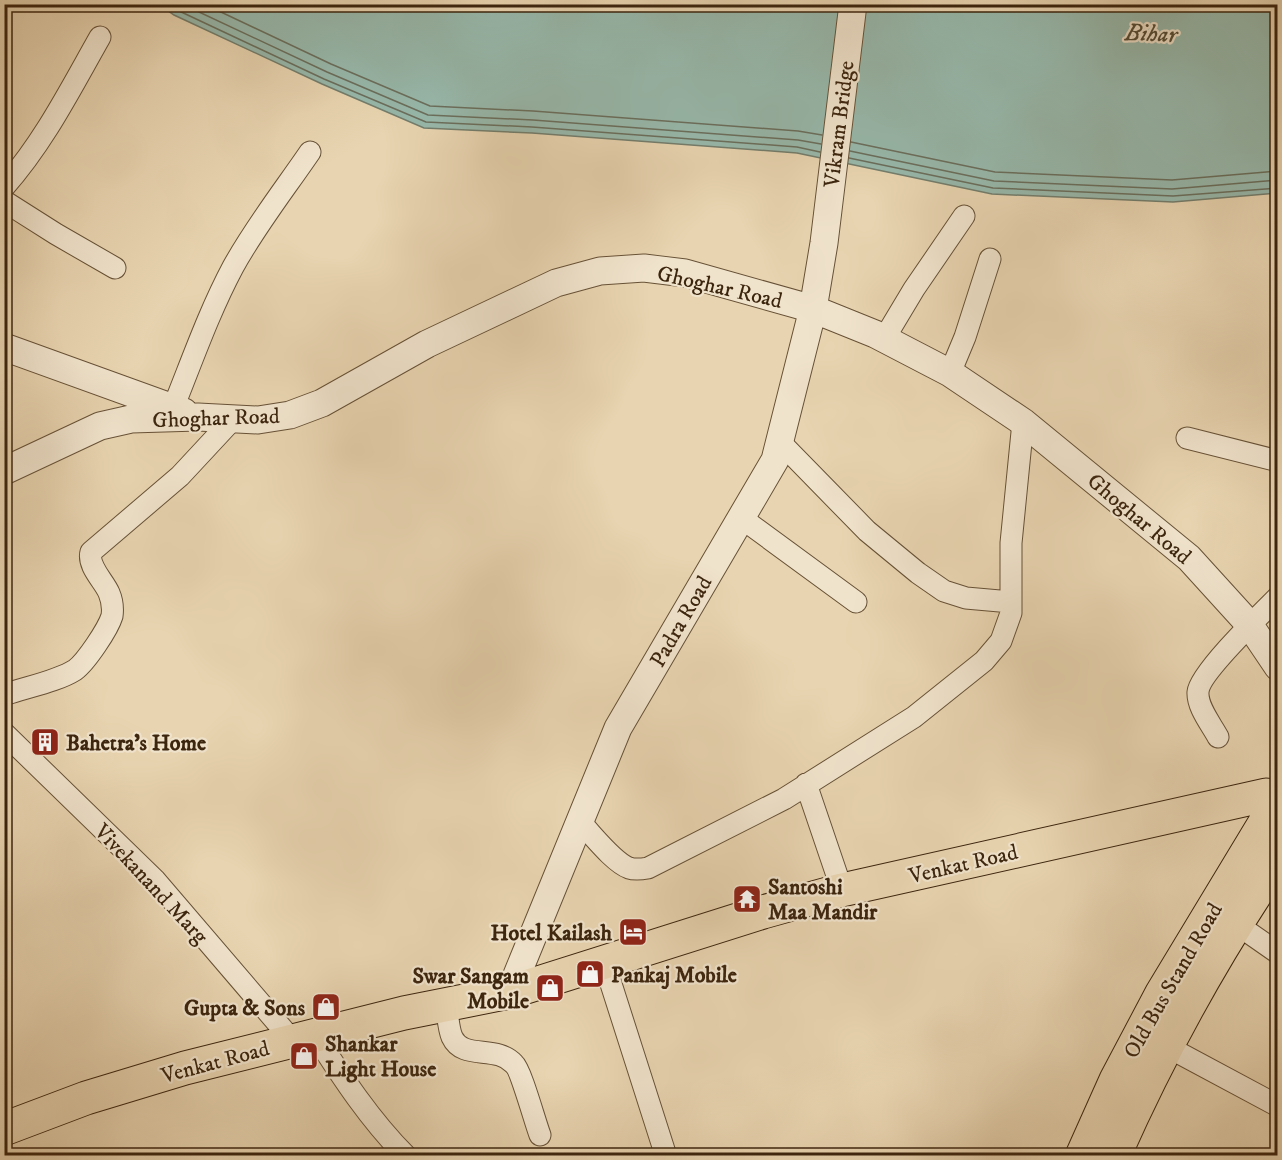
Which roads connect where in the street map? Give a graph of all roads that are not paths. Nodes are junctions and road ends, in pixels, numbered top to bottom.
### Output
1 (853, 4) edge
2 (100, 37) dead end
3 (310, 152) dead end
4 (4, 187) edge
5 (4, 201) edge
6 (964, 216) dead end
7 (824, 243) joint
8 (990, 259) dead end
9 (115, 268) dead end
10 (813, 309) junction
11 (884, 339) junction
12 (4, 347) edge
13 (950, 373) junction
14 (173, 408) junction
15 (198, 417) junction
16 (233, 419) junction
17 (1023, 422) junction
18 (1187, 438) dead end
19 (780, 442) junction
20 (1278, 461) edge
21 (4, 471) edge
22 (741, 517) junction
23 (1278, 597) edge
24 (856, 602) dead end
25 (1011, 602) junction
26 (1250, 624) junction
27 (1278, 667) edge
28 (4, 695) edge
29 (4, 733) edge
30 (1218, 738) dead end
31 (806, 784) junction
32 (1274, 800) edge
33 (580, 822) junction
34 (1278, 860) edge
35 (842, 890) junction
36 (1235, 922) junction
37 (1278, 952) edge
38 (604, 962) junction
39 (510, 992) junction
40 (446, 1004) junction
41 (303, 1037) junction
42 (1166, 1046) junction
43 (1278, 1106) edge
44 (4, 1129) edge
45 (540, 1134) dead end
46 (406, 1155) edge
47 (666, 1155) edge
48 (1082, 1155) edge
49 (1114, 1155) edge

1 - 7 street, Vikram Bridge
2 - 4 street
3 - 14 street
5 - 9 street
6 - 11 street
7 - 10 street, Padra Road
8 - 13 street
10 - 11 street, Ghoghar Road
10 - 16 street, Ghoghar Road
10 - 19 street, Padra Road
11 - 13 street, Ghoghar Road
12 - 14 street
13 - 17 street, Ghoghar Road
14 - 15 street
15 - 16 street, Ghoghar Road
15 - 21 street, Ghoghar Road
16 - 28 street
17 - 25 street
17 - 26 street, Ghoghar Road
18 - 20 street
19 - 22 street, Padra Road
19 - 25 street
22 - 24 street
22 - 33 street, Padra Road
23 - 26 street
25 - 31 street
26 - 27 street, Ghoghar Road
26 - 30 street
29 - 41 street, Vivekanand Marg
31 - 33 street
31 - 35 street
32 - 35 main road, Venkat Road
32 - 48 main road, Old Bus Stand Road
33 - 39 street, Padra Road
34 - 36 main road, Old Bus Stand Road
35 - 38 main road, Venkat Road
36 - 37 street
36 - 42 main road, Old Bus Stand Road
38 - 39 main road, Venkat Road
38 - 47 street
39 - 40 main road, Venkat Road
40 - 41 main road, Venkat Road
40 - 45 street
41 - 44 main road, Venkat Road
41 - 46 street, Vivekanand Marg
42 - 43 street
42 - 49 main road, Old Bus Stand Road

